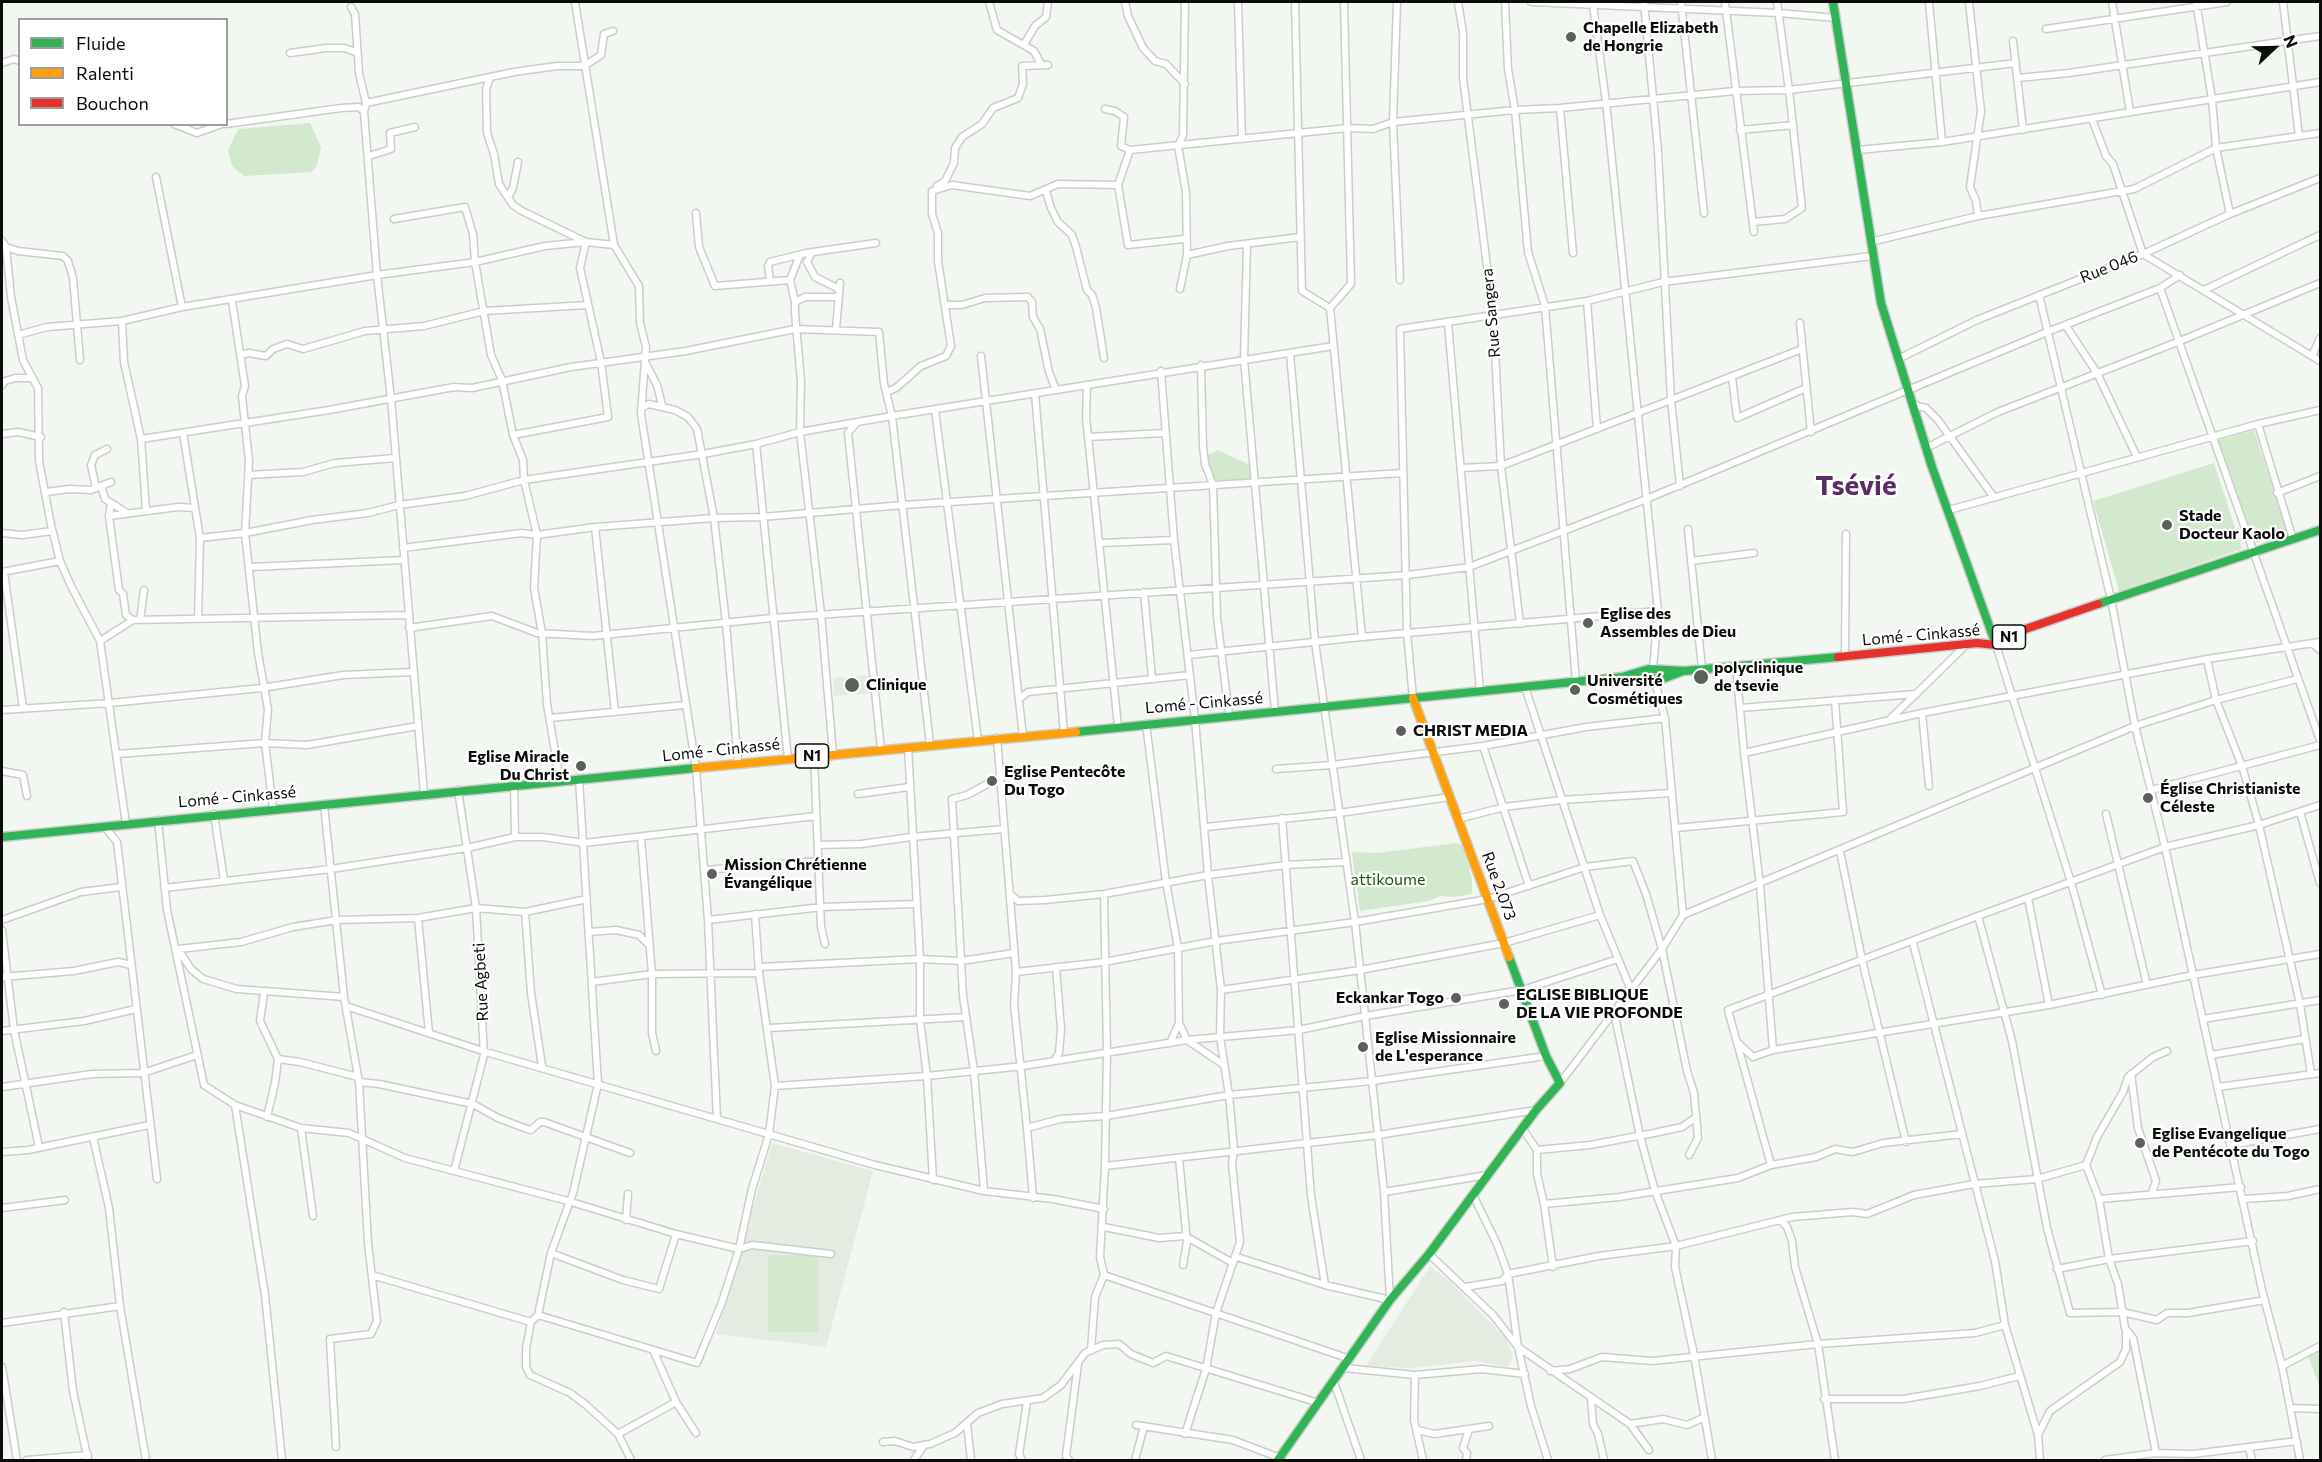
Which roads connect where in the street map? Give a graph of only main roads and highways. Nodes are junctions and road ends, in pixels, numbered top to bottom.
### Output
1 (1833, 2) edge
2 (2320, 530) edge
3 (1996, 645) junction
4 (1684, 670) junction
5 (1622, 676) junction
6 (1413, 698) junction
7 (2, 837) edge
8 (1279, 1459) edge

1 - 3 main road
2 - 3 main road, Lomé - Cinkassé / N1
3 - 4 main road, Lomé - Cinkassé / N1
4 - 5 main road, Lomé - Cinkassé / N1
4 - 5 main road, Lomé - Cinkassé / N1
5 - 6 main road, Lomé - Cinkassé / N1
6 - 7 main road, Lomé - Cinkassé / N1
6 - 8 main road, Rue 2.073

